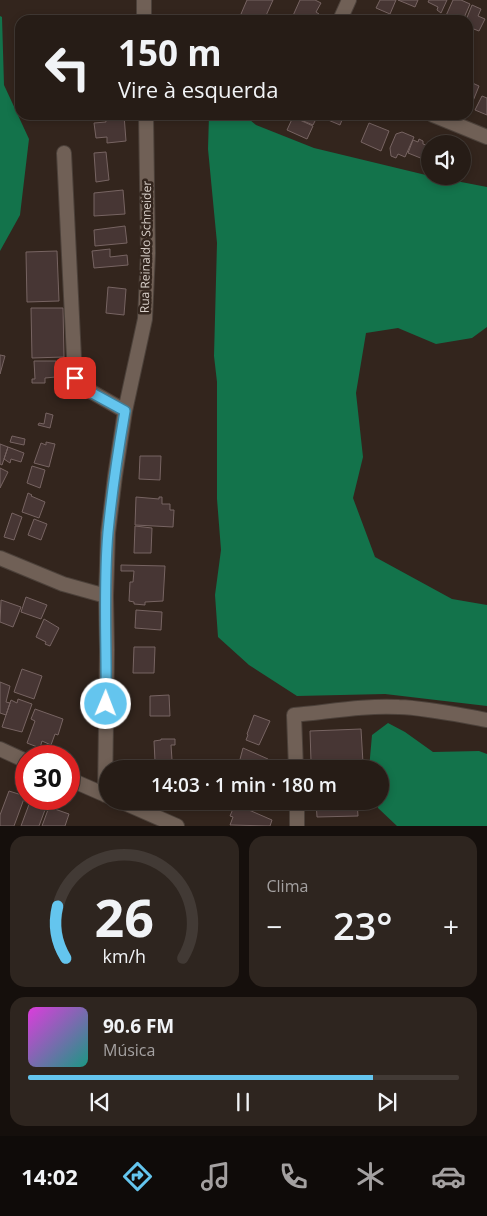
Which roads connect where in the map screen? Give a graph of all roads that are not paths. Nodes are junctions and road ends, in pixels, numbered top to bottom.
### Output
1 (144, 0) edge
2 (349, 0) edge
3 (144, 15) edge
4 (342, 15) edge
5 (146, 120) edge
6 (445, 120) edge
7 (487, 137) edge
8 (64, 154) dead end
9 (125, 411) junction
10 (0, 558) edge
11 (106, 596) junction
12 (487, 720) edge
13 (0, 749) edge
14 (15, 756) edge
15 (106, 760) edge
16 (296, 760) edge
17 (80, 784) edge
18 (99, 792) edge
19 (141, 810) edge
20 (297, 810) edge
21 (177, 826) edge
22 (297, 826) edge

1 - 3 street
2 - 4 street
5 - 9 street, Rua Reinaldo Schneider
6 - 7 street
8 - 9 street
9 - 11 street, Rua Reinaldo Schneider
10 - 11 street
11 - 15 street, Rua Reinaldo Schneider
12 - 16 street
13 - 14 street
17 - 18 street
19 - 21 street
20 - 22 street

